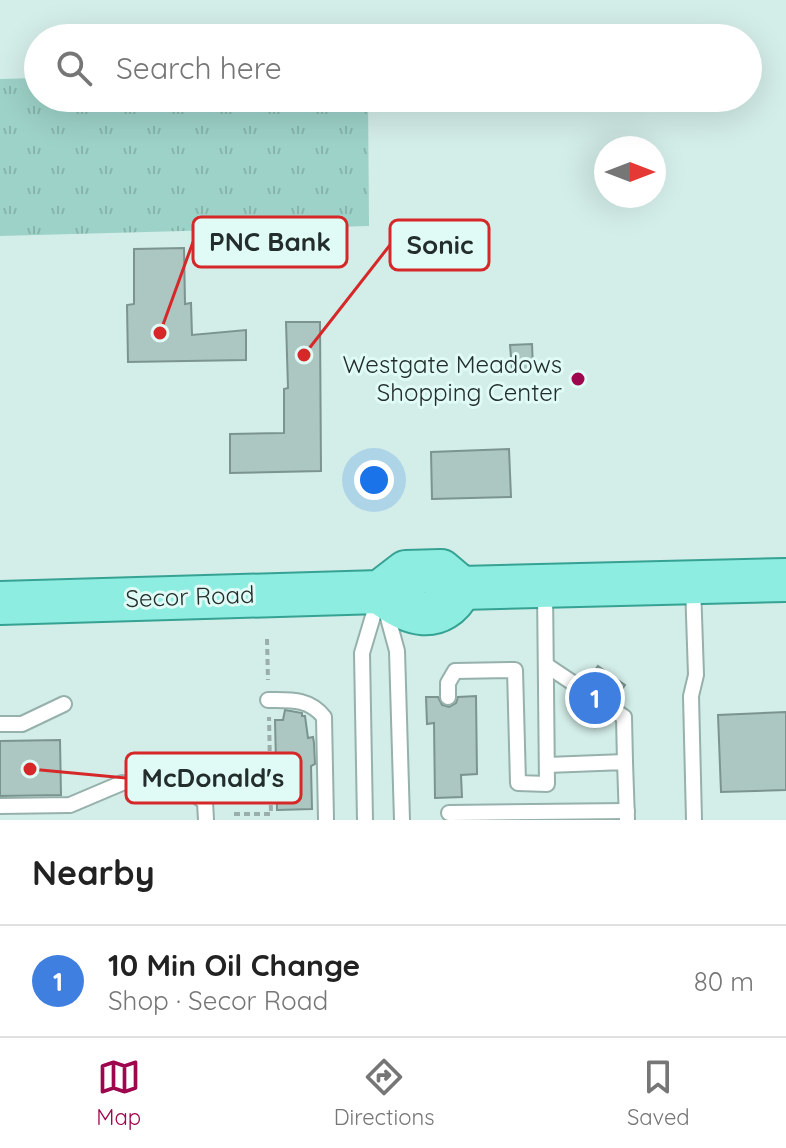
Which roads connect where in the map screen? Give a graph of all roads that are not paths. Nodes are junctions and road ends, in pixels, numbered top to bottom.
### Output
1 (786, 580) edge
2 (693, 583) junction
3 (545, 586) junction
4 (380, 592) junction
5 (0, 603) edge
6 (546, 665) junction
7 (582, 689) dead end
8 (448, 697) dead end
9 (268, 700) road end
10 (64, 704) dead end
11 (609, 707) dead end
12 (0, 724) edge
13 (625, 762) junction
14 (547, 765) junction
15 (145, 771) dead end
16 (122, 783) dead end
17 (449, 797) dead end
18 (0, 806) edge
19 (627, 816) edge
20 (449, 817) edge
21 (206, 820) edge
22 (326, 820) edge
23 (365, 820) edge
24 (402, 820) edge
25 (694, 820) edge

1 - 2 main road, Secor Road
2 - 3 main road, Secor Road
2 - 25 lane
3 - 4 main road, Secor Road
3 - 6 lane
4 - 5 main road, Secor Road
4 - 23 lane
4 - 24 lane
6 - 7 lane
6 - 14 lane
8 - 14 lane
9 - 22 lane
10 - 12 lane
11 - 13 lane
13 - 14 lane
13 - 19 lane
15 - 21 lane
16 - 18 lane
17 - 20 lane
19 - 20 lane

